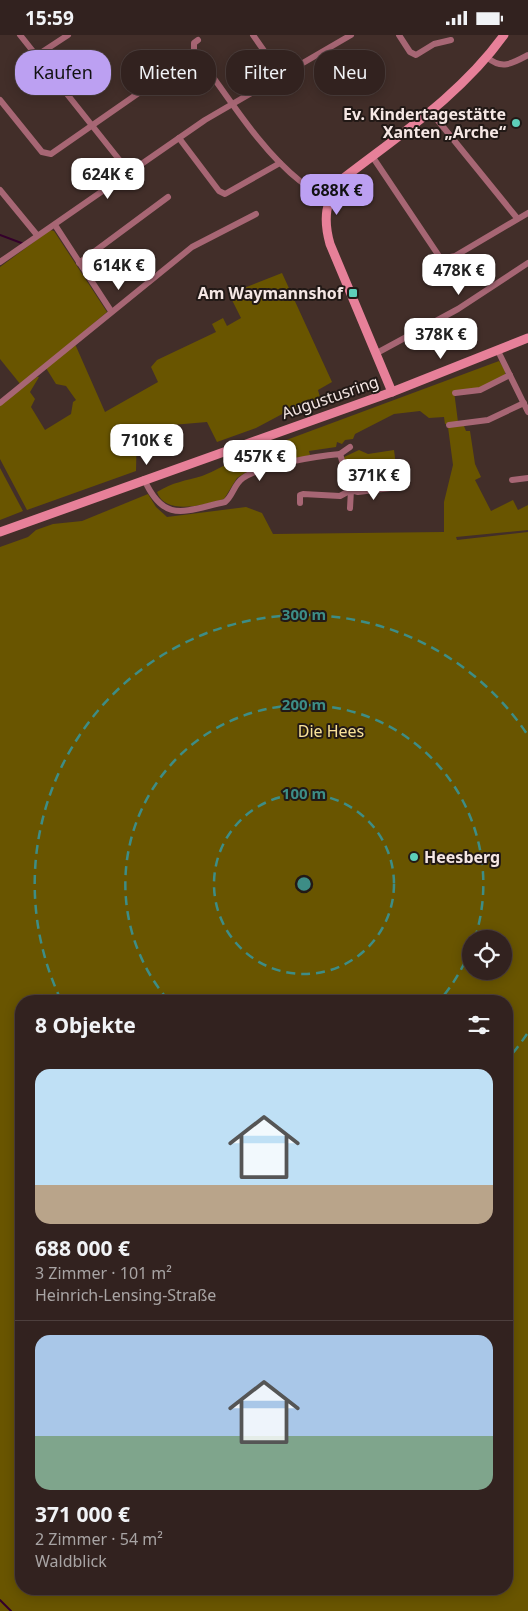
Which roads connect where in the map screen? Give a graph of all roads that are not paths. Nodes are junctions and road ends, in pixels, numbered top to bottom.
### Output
1 (20, 35) edge
2 (68, 35) edge
3 (253, 35) edge
4 (351, 35) edge
5 (399, 35) edge
6 (504, 35) edge
7 (198, 40) dead end
8 (451, 40) dead end
9 (31, 50) edge
10 (46, 50) edge
11 (264, 50) edge
12 (528, 55) edge
13 (488, 58) junction
14 (304, 62) edge
15 (67, 95) edge
16 (136, 95) edge
17 (247, 95) edge
18 (0, 100) edge
19 (233, 103) junction
20 (431, 112) junction
21 (92, 125) junction
22 (180, 138) junction
23 (372, 156) junction
24 (280, 163) junction
25 (129, 172) junction
26 (0, 190) edge
27 (168, 197) dead end
28 (330, 198) junction
29 (528, 213) edge
30 (256, 214) dead end
31 (517, 219) junction
32 (55, 225) junction
33 (37, 235) junction
34 (0, 262) edge
35 (79, 263) junction
36 (528, 263) edge
37 (111, 311) junction
38 (528, 338) edge
39 (498, 351) junction
40 (376, 354) junction
41 (510, 375) junction
42 (392, 392) junction
43 (455, 393) dead end
44 (0, 403) edge
45 (524, 403) junction
46 (528, 412) edge
47 (449, 425) dead end
48 (350, 447) dead end
49 (340, 454) junction
50 (528, 478) edge
51 (144, 479) junction
52 (512, 480) dead end
53 (399, 487) dead end
54 (351, 490) junction
55 (300, 503) dead end
56 (350, 508) dead end
57 (0, 532) edge

1 - 9 street
2 - 10 street
3 - 11 street
4 - 14 street
5 - 8 street
6 - 13 main road
7 - 19 street
12 - 13 street
13 - 20 main road
15 - 21 street
16 - 21 street
17 - 19 street
18 - 21 street
19 - 22 street
19 - 24 street
20 - 23 main road
20 - 31 street
21 - 25 street
22 - 24 street
22 - 25 street
23 - 28 main road
23 - 31 street
24 - 28 street
25 - 32 street
26 - 33 street
27 - 35 street
28 - 40 main road
29 - 31 street
30 - 37 street
32 - 33 street
32 - 35 street
33 - 34 street
35 - 37 street
36 - 40 street
37 - 44 street
38 - 39 main road, Augustusring
39 - 41 street
39 - 42 main road, Augustusring
40 - 42 main road
41 - 43 street
41 - 45 street
42 - 51 main road, Augustusring
45 - 46 street
45 - 47 street
48 - 49 street
49 - 51 street
49 - 54 street
50 - 52 street
51 - 57 main road, Augustusring
53 - 54 street
54 - 55 street
54 - 56 street

